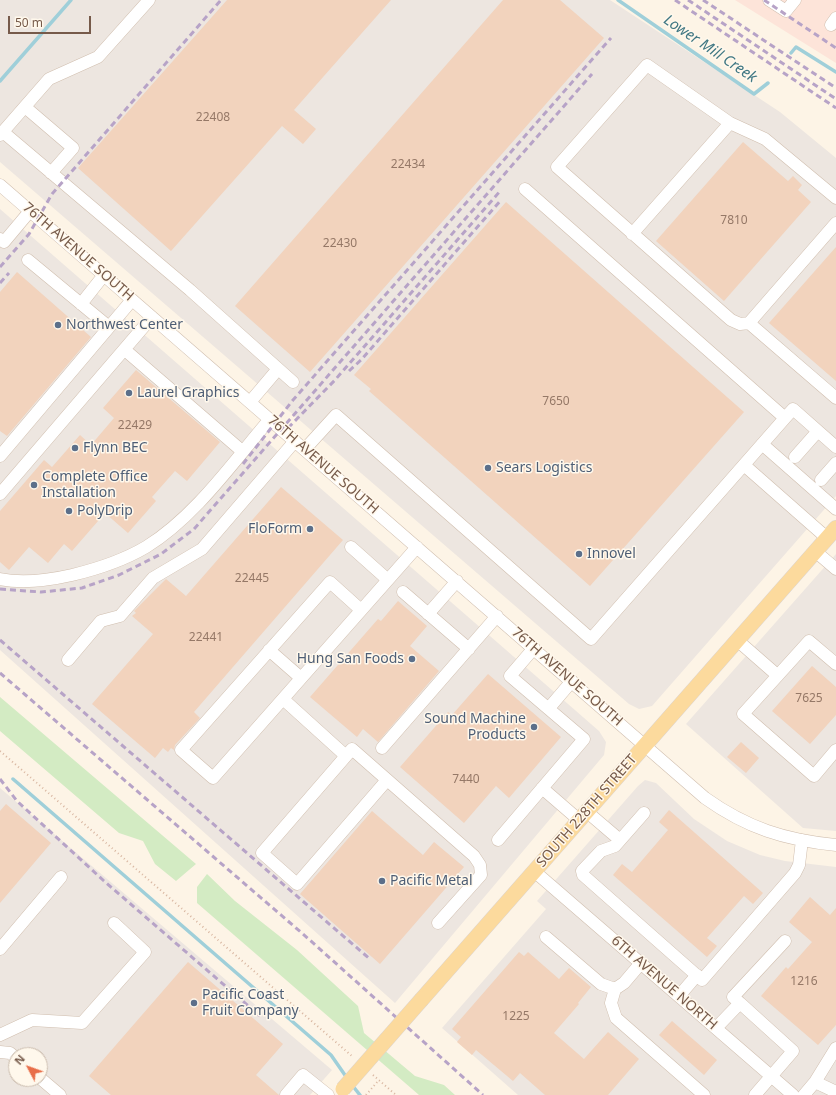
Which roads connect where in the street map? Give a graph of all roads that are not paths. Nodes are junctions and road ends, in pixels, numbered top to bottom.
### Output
1 (149, 0) edge
2 (769, 0) edge
3 (795, 0) edge
4 (25, 107) junction
5 (730, 123) junction
6 (2, 134) edge
7 (51, 173) junction
8 (0, 185) edge
9 (525, 189) dead end
10 (836, 198) edge
11 (30, 211) junction
12 (836, 223) edge
13 (632, 234) junction
14 (0, 239) edge
15 (28, 260) dead end
16 (104, 275) junction
17 (132, 300) junction
18 (81, 304) junction
19 (152, 317) junction
20 (749, 323) junction
21 (109, 327) junction
22 (124, 350) junction
23 (278, 369) junction
24 (293, 382) dead end
25 (836, 398) edge
26 (250, 402) junction
27 (785, 418) junction
28 (270, 419) junction
29 (818, 431) junction
30 (295, 441) junction
31 (762, 444) junction
32 (836, 447) edge
33 (305, 449) junction
34 (242, 451) junction
35 (0, 456) edge
36 (795, 457) dead end
37 (836, 463) edge
38 (744, 465) junction
39 (821, 480) dead end
40 (0, 494) edge
41 (836, 509) edge
42 (831, 533) edge
43 (351, 546) dead end
44 (417, 547) junction
45 (816, 551) junction
46 (836, 569) edge
47 (0, 579) edge
48 (388, 580) junction
49 (457, 581) junction
50 (403, 592) dead end
51 (362, 610) junction
52 (428, 614) junction
53 (497, 616) junction
54 (737, 640) junction
55 (534, 648) junction
56 (469, 649) junction
57 (269, 650) junction
58 (68, 660) dead end
59 (836, 664) edge
60 (777, 675) junction
61 (301, 678) junction
62 (572, 681) junction
63 (283, 699) junction
64 (549, 708) junction
65 (645, 744) junction
66 (382, 748) dead end
67 (836, 750) edge
68 (346, 756) junction
69 (387, 780) junction
70 (542, 788) junction
71 (644, 813) dead end
72 (583, 816) junction
73 (498, 840) dead end
74 (620, 840) junction
75 (802, 840) junction
76 (836, 845) edge
77 (534, 871) junction
78 (62, 877) dead end
79 (114, 923) dead end
80 (438, 924) dead end
81 (546, 938) dead end
82 (785, 941) dead end
83 (0, 949) edge
84 (641, 963) junction
85 (697, 975) junction
86 (615, 989) junction
87 (679, 996) junction
88 (740, 1003) junction
89 (716, 1028) junction
90 (0, 1035) edge
91 (836, 1048) edge
92 (771, 1075) junction
93 (815, 1082) junction
94 (48, 1085) edge
95 (340, 1092) edge
96 (836, 1092) edge
97 (60, 1095) edge
98 (286, 1095) edge
99 (328, 1095) edge
100 (704, 1095) edge
101 (754, 1095) edge
102 (793, 1095) edge
103 (804, 1095) edge

1 - 4 street
2 - 3 street
4 - 6 street
4 - 7 street
5 - 10 street
5 - 13 street
5 - 13 street
6 - 7 street
7 - 23 street
8 - 11 street, 76TH AVENUE SOUTH
9 - 27 street
11 - 14 street
11 - 16 street, 76TH AVENUE SOUTH
12 - 20 street
13 - 20 street
15 - 18 street
16 - 17 street, 76TH AVENUE SOUTH
16 - 18 street
17 - 19 street, 76TH AVENUE SOUTH
17 - 21 street
18 - 21 street
19 - 22 street
19 - 26 street, 76TH AVENUE SOUTH
20 - 25 street
21 - 35 street
22 - 34 street
22 - 40 street
23 - 24 street
23 - 26 street
26 - 28 street, 76TH AVENUE SOUTH
27 - 29 street
27 - 31 street
28 - 30 street, 76TH AVENUE SOUTH
28 - 34 street
29 - 32 street
29 - 36 street
30 - 33 street, 76TH AVENUE SOUTH
30 - 58 street
31 - 38 street
31 - 41 street
33 - 38 street
33 - 44 street, 76TH AVENUE SOUTH
34 - 47 street
37 - 39 street
38 - 42 street
42 - 45 main road, SOUTH 228TH STREET
43 - 48 street
44 - 48 street
44 - 49 street, 76TH AVENUE SOUTH
45 - 46 street
45 - 54 main road, SOUTH 228TH STREET
48 - 51 street
49 - 52 street
49 - 53 street, 76TH AVENUE SOUTH
50 - 52 street
51 - 57 street
51 - 61 street
52 - 56 street
53 - 55 street, 76TH AVENUE SOUTH
53 - 56 street
54 - 60 street
54 - 65 main road, SOUTH 228TH STREET
55 - 62 street, 76TH AVENUE SOUTH
55 - 64 street
56 - 66 street
57 - 61 street
57 - 63 street
59 - 60 street
60 - 67 street
61 - 63 street
62 - 64 street
62 - 65 street, 76TH AVENUE SOUTH
63 - 68 street
64 - 70 street
65 - 72 main road, SOUTH 228TH STREET
65 - 75 street, 76TH AVENUE SOUTH
68 - 69 street
68 - 69 street
69 - 80 street
70 - 72 street
70 - 73 street
71 - 74 street
72 - 74 street
72 - 77 main road, SOUTH 228TH STREET
74 - 85 street
75 - 76 street, 76TH AVENUE SOUTH
75 - 85 street
77 - 84 street, 6TH AVENUE NORTH
77 - 95 main road, SOUTH 228TH STREET, bridge
78 - 83 street
79 - 90 street
81 - 86 street
82 - 88 street
84 - 86 street
84 - 87 street, 6TH AVENUE NORTH
85 - 87 street
86 - 100 street
87 - 89 street, 6TH AVENUE NORTH
88 - 89 street
88 - 92 street
89 - 92 street, 6TH AVENUE NORTH
91 - 93 street
92 - 101 street
92 - 102 street, 6TH AVENUE NORTH
93 - 96 street
93 - 103 street
94 - 97 street
98 - 99 street

